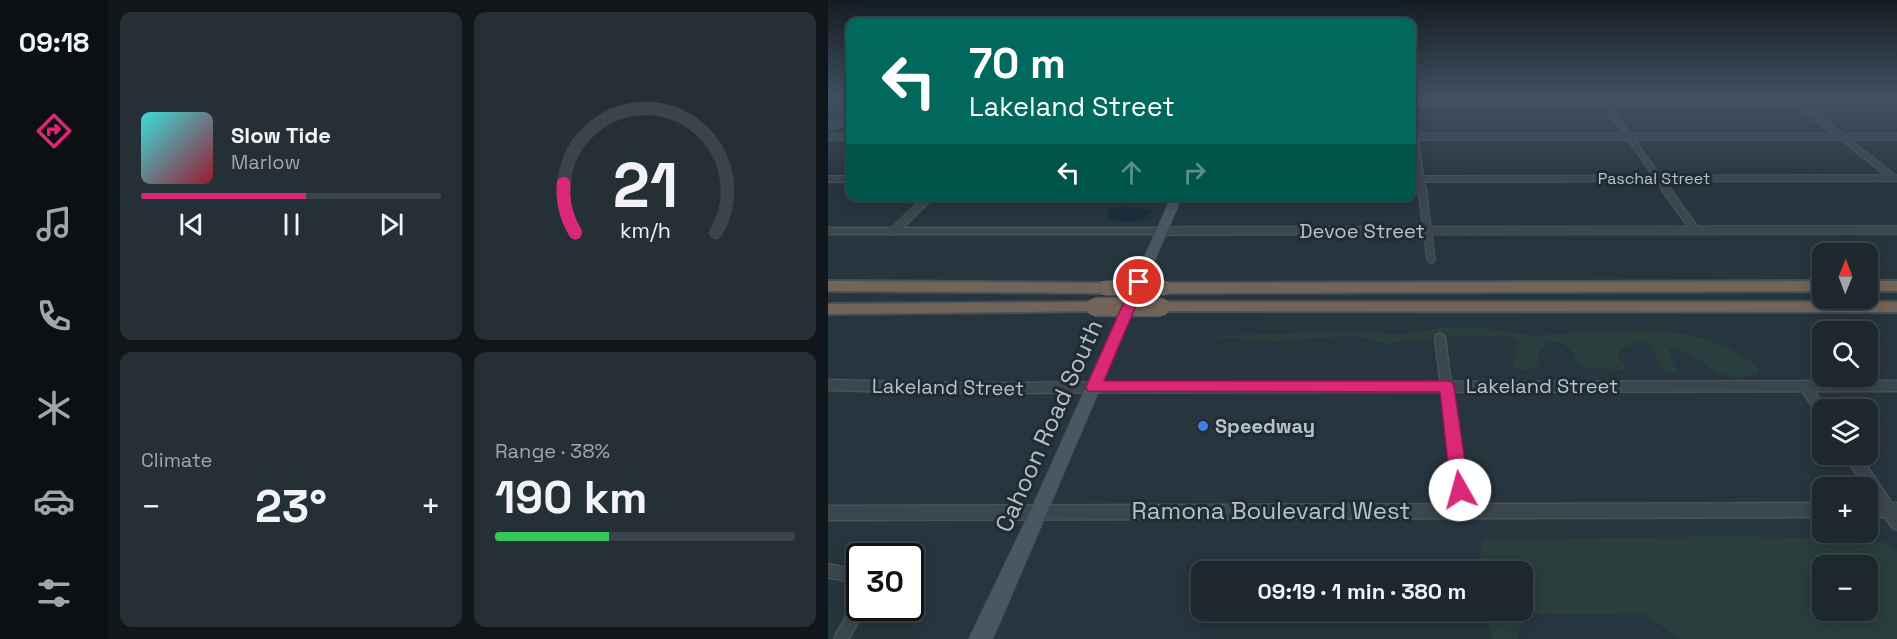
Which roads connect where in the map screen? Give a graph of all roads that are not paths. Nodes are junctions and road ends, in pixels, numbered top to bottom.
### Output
1 (1623, 128) edge
2 (1830, 128) edge
3 (828, 137) edge
4 (1416, 137) edge
5 (1630, 137) junction
6 (1842, 137) junction
7 (1897, 137) edge
8 (846, 138) edge
9 (1416, 155) edge
10 (1896, 178) edge
11 (828, 179) edge
12 (846, 179) edge
13 (1416, 179) edge
14 (1420, 179) junction
15 (1658, 179) junction
16 (925, 201) edge
17 (1175, 201) edge
18 (1695, 230) junction
19 (1897, 230) edge
20 (828, 231) edge
21 (894, 231) junction
22 (1161, 231) junction
23 (1427, 231) junction
24 (1431, 255) dead end
25 (828, 286) edge
26 (1812, 286) edge
27 (1878, 286) edge
28 (1897, 286) edge
29 (1641, 307) junction
30 (1897, 308) edge
31 (828, 309) edge
32 (1897, 317) edge
33 (1440, 339) dead end
34 (828, 385) edge
35 (1447, 386) junction
36 (1805, 386) junction
37 (1897, 386) edge
38 (1094, 387) junction
39 (1814, 399) edge
40 (1859, 465) edge
41 (1812, 510) edge
42 (1040, 511) junction
43 (1463, 511) junction
44 (1878, 512) edge
45 (828, 513) edge
46 (1894, 514) edge
47 (828, 571) edge
48 (846, 574) edge
49 (851, 621) edge
50 (841, 639) edge
51 (980, 639) edge

1 - 5 street
2 - 6 street
3 - 8 street
4 - 5 street
5 - 6 street
5 - 15 street
6 - 7 street
6 - 10 street
9 - 14 street
10 - 15 street, Paschal Street
11 - 12 street
13 - 14 street, Paschal Street
14 - 15 street, Paschal Street
14 - 23 street
15 - 18 street
16 - 21 street
17 - 22 main road, Cahoon Road South
18 - 19 street, Devoe Street
18 - 23 street, Devoe Street
20 - 21 street, Devoe Street
21 - 22 street, Devoe Street
22 - 23 street, Devoe Street
22 - 38 main road, Cahoon Road South
23 - 24 street
25 - 26 highway, bridge
27 - 28 highway
29 - 30 highway
29 - 31 highway, bridge
29 - 32 highway
33 - 35 street
34 - 38 street, Lakeland Street
35 - 36 street, Lakeland Street
35 - 38 street, Lakeland Street
35 - 43 street
36 - 37 street, Lakeland Street
36 - 39 street
38 - 42 main road, Cahoon Road South
40 - 46 street
41 - 43 street, Ramona Boulevard West
42 - 43 street, Ramona Boulevard West
42 - 45 street, Ramona Boulevard West
42 - 51 main road, Cahoon Road South
44 - 46 street
47 - 48 street
49 - 50 street

